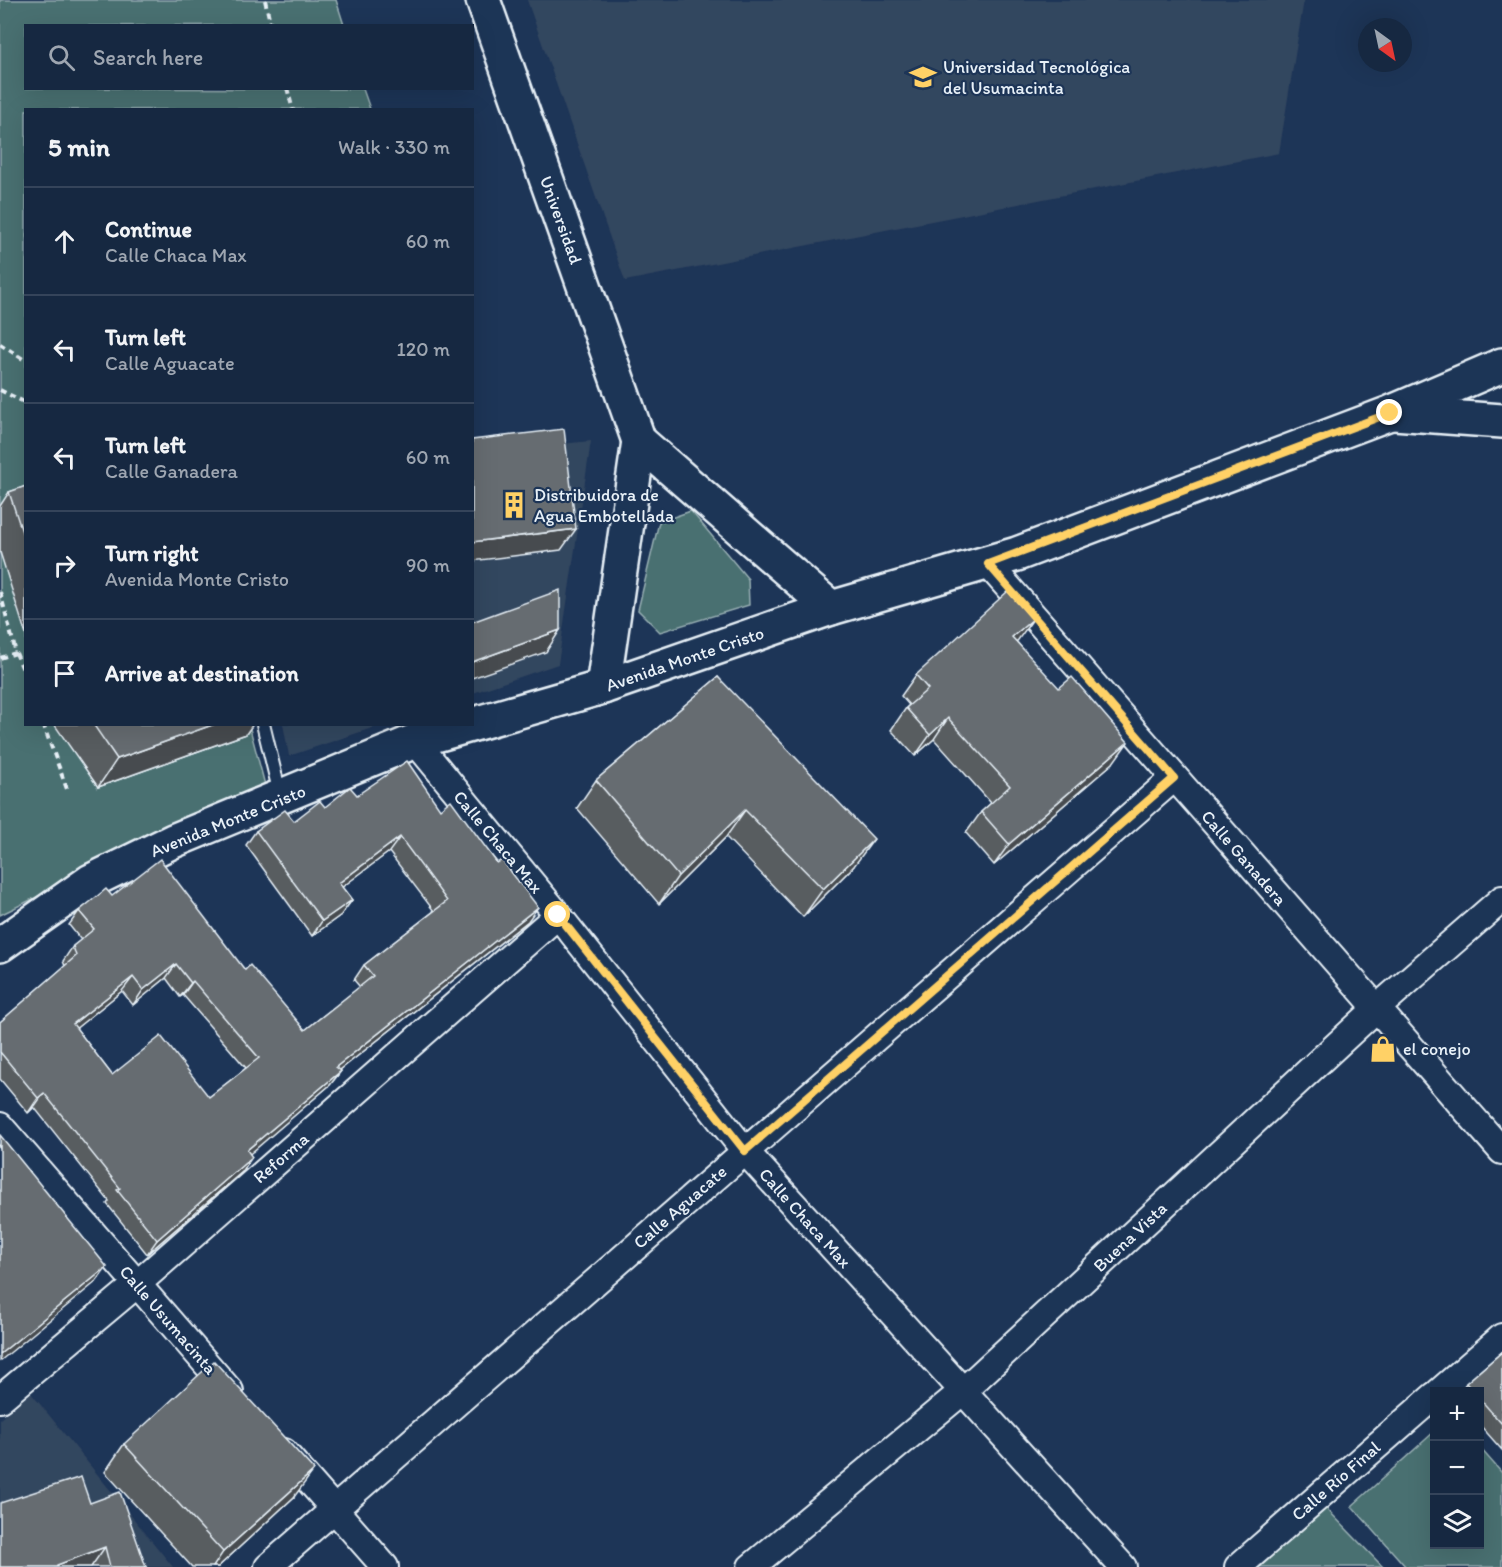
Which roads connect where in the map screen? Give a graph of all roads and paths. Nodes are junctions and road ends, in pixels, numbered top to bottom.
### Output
1 (265, 0) edge
2 (483, 0) edge
3 (271, 24) edge
4 (288, 90) edge
5 (292, 108) edge
6 (0, 344) edge
7 (24, 360) edge
8 (1502, 365) edge
9 (0, 390) edge
10 (24, 403) edge
11 (1390, 413) junction
12 (1502, 421) edge
13 (639, 441) junction
14 (988, 564) junction
15 (0, 592) edge
16 (831, 608) junction
17 (16, 653) junction
18 (0, 658) edge
19 (24, 672) edge
20 (603, 687) junction
21 (474, 724) edge
22 (44, 726) edge
23 (263, 726) edge
24 (467, 726) edge
25 (415, 741) junction
26 (1174, 778) junction
27 (67, 789) dead end
28 (281, 798) junction
29 (1502, 899) edge
30 (558, 915) junction
31 (0, 945) edge
32 (1377, 1008) junction
33 (0, 1126) edge
34 (745, 1151) junction
35 (1502, 1151) edge
36 (136, 1285) junction
37 (1502, 1337) edge
38 (1445, 1387) edge
39 (963, 1391) junction
40 (0, 1399) edge
41 (1430, 1399) edge
42 (246, 1410) edge
43 (270, 1437) edge
44 (333, 1508) junction
45 (268, 1567) edge
46 (385, 1567) edge
47 (751, 1567) edge
48 (1123, 1567) edge
49 (1238, 1567) edge

1 - 3 path
2 - 13 main road, Universidad
4 - 5 path
6 - 7 path
8 - 11 main road, Avenida Monte Cristo
9 - 10 path
11 - 12 main road
11 - 14 main road, Avenida Monte Cristo
13 - 16 main road
13 - 20 main road
14 - 16 main road, Avenida Monte Cristo
14 - 26 street, Calle Ganadera
15 - 17 path
16 - 20 main road, Avenida Monte Cristo
17 - 18 path
17 - 19 path
20 - 21 main road, Avenida Monte Cristo
22 - 27 path
23 - 28 lane
24 - 25 main road, Avenida Monte Cristo
25 - 28 main road, Avenida Monte Cristo
25 - 30 street, Calle Chaca Max
26 - 32 street, Calle Ganadera
26 - 34 street, Calle Aguacate
28 - 31 main road, Avenida Monte Cristo
29 - 32 street, Buena Vista
30 - 34 street, Calle Chaca Max
30 - 36 street, Reforma
32 - 35 street, Calle Ganadera
32 - 39 street, Buena Vista
33 - 36 street, Calle Usumacinta
34 - 39 street, Calle Chaca Max
34 - 44 street, Calle Aguacate
36 - 40 street, Reforma
36 - 42 street, Calle Usumacinta
37 - 38 street
39 - 47 street, Buena Vista
39 - 48 street, Calle Chaca Max
41 - 49 street, Calle Río Final
43 - 44 street
44 - 45 street, Calle Aguacate
44 - 46 street

